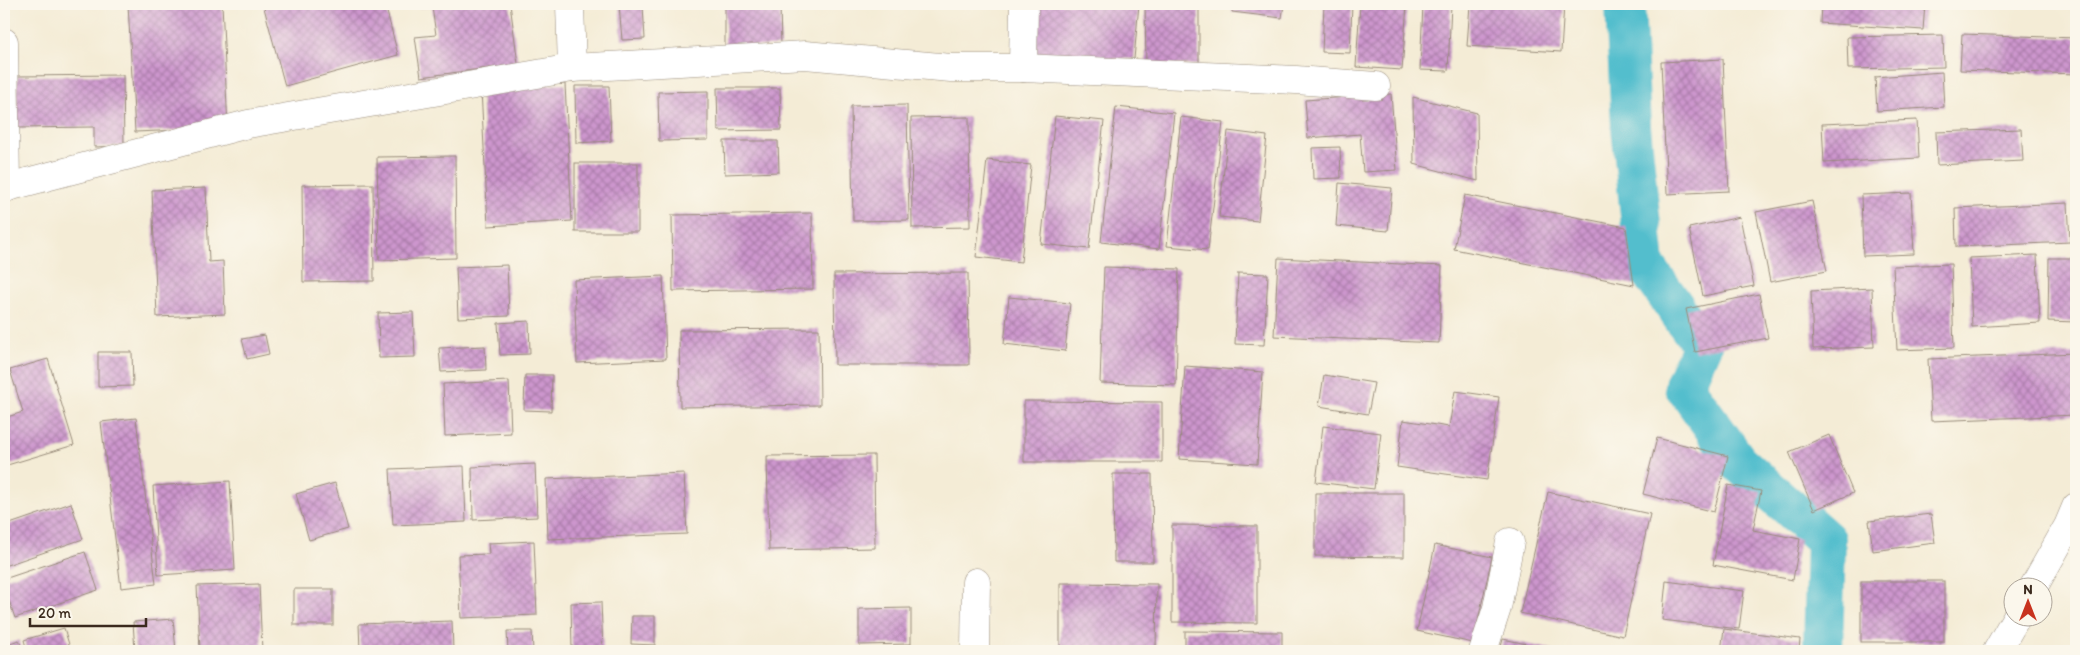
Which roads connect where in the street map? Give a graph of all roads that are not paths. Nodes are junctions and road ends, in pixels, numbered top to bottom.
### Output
1 (570, 4) edge
2 (1024, 4) edge
3 (4, 42) edge
4 (572, 68) junction
5 (1023, 68) junction
6 (1376, 86) dead end
7 (5, 188) edge
8 (2074, 519) edge
9 (1510, 542) dead end
10 (2039, 578) edge
11 (976, 582) dead end
12 (2010, 628) edge
13 (974, 651) edge
14 (1483, 651) edge
15 (1997, 651) edge

1 - 4 street
2 - 5 street
3 - 7 street
4 - 5 street
4 - 7 street
5 - 6 street
8 - 10 street
9 - 14 street
11 - 13 street
12 - 15 street

